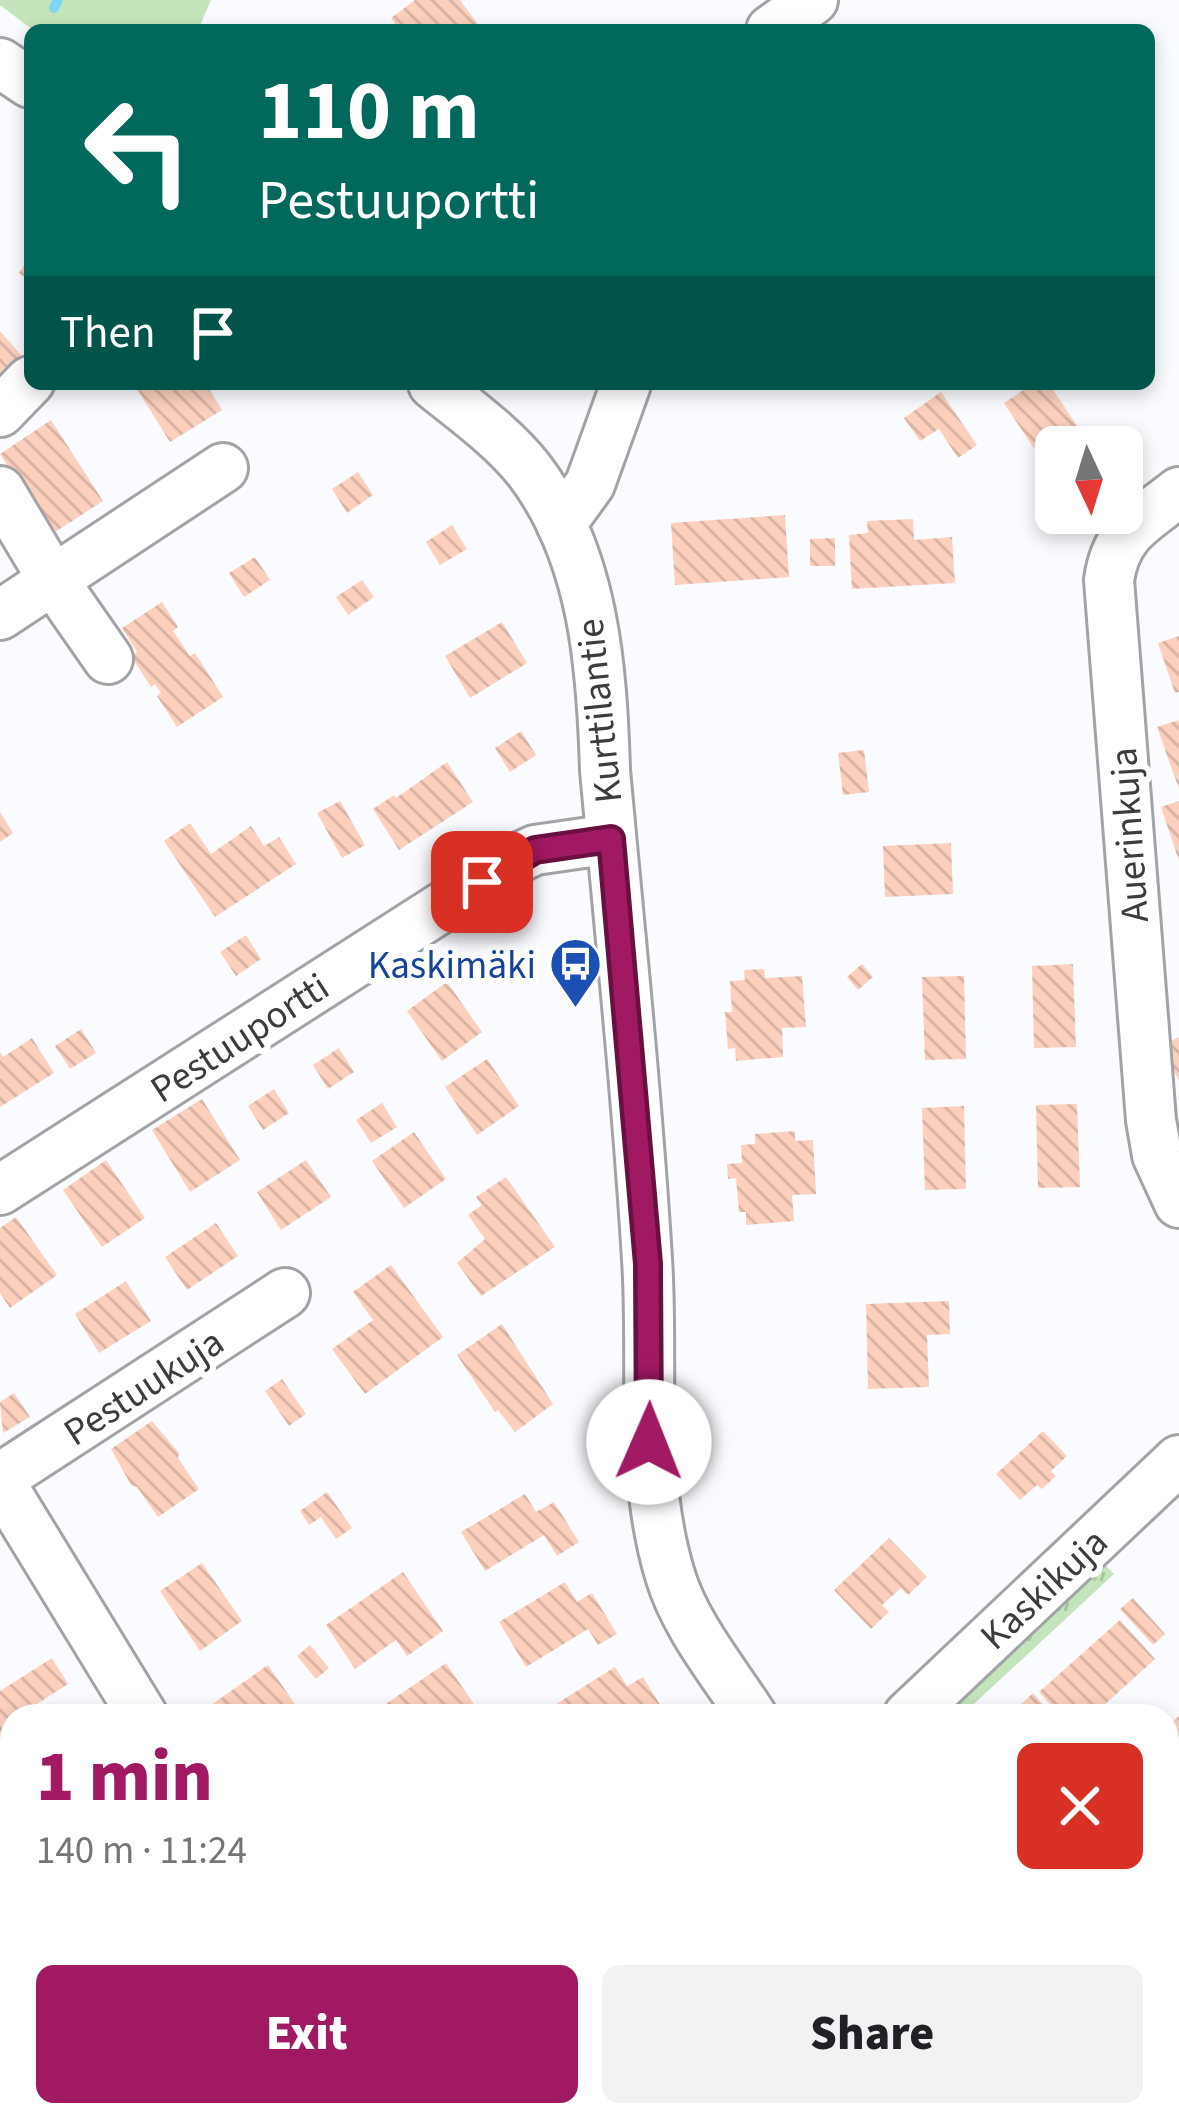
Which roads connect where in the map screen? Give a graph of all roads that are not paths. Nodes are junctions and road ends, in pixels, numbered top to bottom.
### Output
1 (813, 0) edge
2 (779, 24) edge
3 (24, 387) edge
4 (440, 390) edge
5 (624, 390) edge
6 (0, 412) edge
7 (223, 468) dead end
8 (0, 491) edge
9 (1179, 492) edge
10 (561, 524) junction
11 (53, 580) junction
12 (0, 615) edge
13 (108, 659) dead end
14 (611, 839) junction
15 (0, 1190) edge
16 (1179, 1203) edge
17 (285, 1294) dead end
18 (1179, 1460) edge
19 (0, 1480) edge
20 (136, 1704) edge
21 (744, 1704) edge
22 (921, 1704) edge

1 - 2 street
3 - 6 street
4 - 10 street, Kurttilantie
5 - 10 street
7 - 11 street
8 - 11 street
9 - 16 street, Auerinkuja
10 - 14 street, Kurttilantie
11 - 12 street
11 - 13 street
14 - 15 street, Pestuuportti
14 - 21 street, Kurttilantie
17 - 19 street, Pestuukuja
18 - 22 street, Kaskikuja
19 - 20 street

